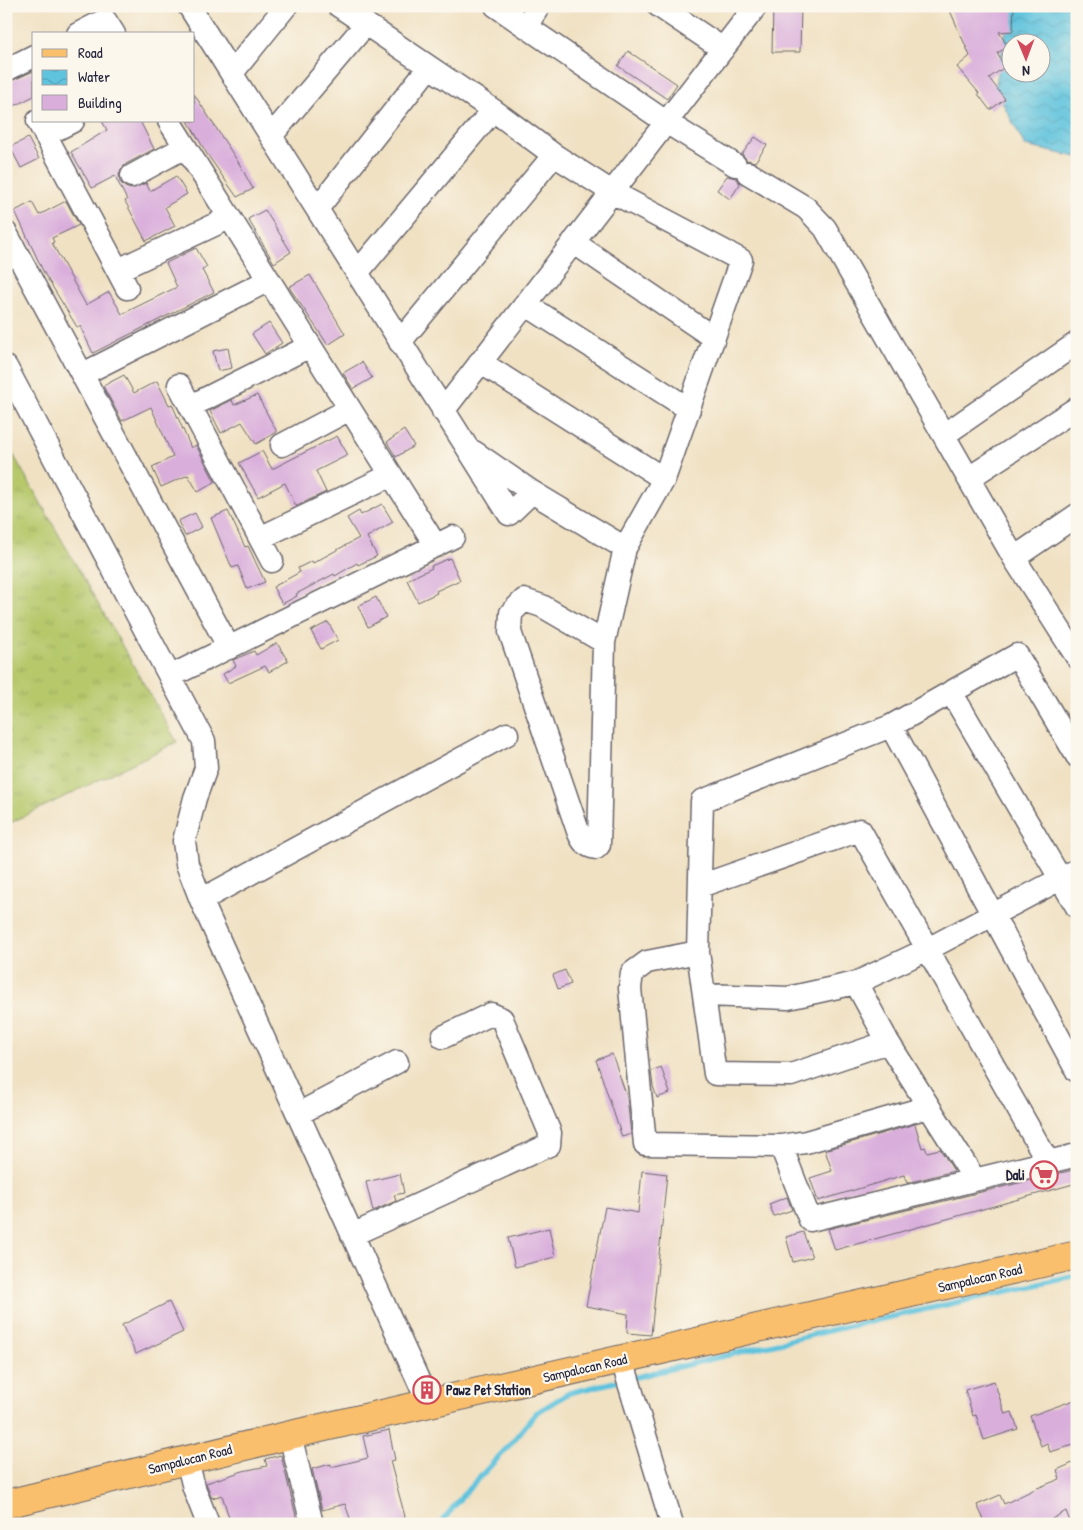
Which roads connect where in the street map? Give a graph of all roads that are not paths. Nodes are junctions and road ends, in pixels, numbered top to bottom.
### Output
1 (190, 6) edge
2 (286, 6) edge
3 (340, 6) edge
4 (496, 6) edge
5 (539, 6) edge
6 (659, 6) edge
7 (756, 6) edge
8 (366, 24) junction
9 (526, 26) junction
10 (82, 32) edge
11 (113, 32) edge
12 (723, 49) junction
13 (32, 57) edge
14 (429, 67) junction
15 (6, 70) edge
16 (232, 73) junction
17 (493, 110) junction
18 (68, 122) edge
19 (170, 122) edge
20 (666, 122) junction
21 (41, 128) edge
22 (271, 136) junction
23 (185, 147) junction
24 (554, 155) junction
25 (132, 176) dead end
26 (612, 192) junction
27 (317, 209) junction
28 (229, 218) junction
29 (6, 233) edge
30 (573, 242) junction
31 (357, 273) junction
32 (269, 280) junction
33 (525, 304) junction
34 (714, 338) junction
35 (400, 342) junction
36 (1077, 342) edge
37 (310, 346) junction
38 (480, 362) junction
39 (6, 367) edge
40 (83, 374) junction
41 (179, 385) dead end
42 (190, 406) junction
43 (1077, 408) edge
44 (350, 409) junction
45 (689, 409) junction
46 (443, 411) junction
47 (944, 435) junction
48 (282, 445) dead end
49 (467, 448) junction
50 (392, 475) junction
51 (969, 478) junction
52 (664, 479) junction
53 (532, 492) junction
54 (1077, 516) edge
55 (260, 538) junction
56 (625, 548) junction
57 (1014, 558) junction
58 (272, 561) dead end
59 (604, 642) junction
60 (229, 648) junction
61 (1077, 657) edge
62 (171, 676) junction
63 (951, 692) junction
64 (891, 726) junction
65 (507, 734) dead end
66 (1077, 756) edge
67 (1068, 875) edge
68 (700, 886) junction
69 (201, 900) junction
70 (1077, 907) edge
71 (992, 914) junction
72 (928, 949) junction
73 (698, 952) junction
74 (856, 983) junction
75 (704, 995) junction
76 (444, 1038) dead end
77 (888, 1042) junction
78 (397, 1062) dead end
79 (1077, 1071) edge
80 (928, 1107) junction
81 (298, 1114) junction
82 (781, 1146) junction
83 (1077, 1155) edge
84 (1048, 1162) junction
85 (975, 1180) junction
86 (352, 1234) junction
87 (1077, 1255) edge
88 (622, 1360) junction
89 (429, 1404) junction
90 (290, 1435) junction
91 (187, 1460) junction
92 (6, 1504) edge
93 (208, 1524) edge
94 (312, 1524) edge
95 (672, 1524) edge

1 - 16 street
2 - 16 street
3 - 8 street
4 - 9 street
5 - 9 street
6 - 12 street
7 - 12 street
8 - 14 street
8 - 22 street
9 - 20 street
10 - 11 street
12 - 20 street
13 - 15 street
14 - 17 street
14 - 27 street
16 - 22 street
17 - 24 street
17 - 31 street
18 - 21 street
19 - 23 street
20 - 26 street
20 - 47 street
21 - 28 street
22 - 27 street
23 - 25 street
23 - 28 street
24 - 26 street
24 - 35 street
26 - 30 street
26 - 34 street
27 - 31 street
28 - 32 street
29 - 40 street
30 - 33 street
30 - 34 street
31 - 35 street
32 - 37 street
32 - 40 street
33 - 38 street
33 - 45 street
34 - 45 street
35 - 46 street
36 - 47 street
37 - 42 street
37 - 44 street
38 - 46 street
38 - 52 street
39 - 62 street
40 - 60 street
41 - 42 street
42 - 55 street
43 - 51 street
44 - 48 street
44 - 50 street
45 - 52 street
46 - 49 street
47 - 51 street
49 - 53 street
49 - 53 street
50 - 55 street
50 - 60 street
51 - 57 street
52 - 56 street
53 - 56 street
54 - 57 street
55 - 58 street
56 - 59 street
57 - 61 street
59 - 59 street
60 - 62 street
62 - 69 street
63 - 64 street
63 - 66 street
63 - 67 street
64 - 68 street
64 - 71 street
65 - 69 street
67 - 70 street
67 - 71 street
68 - 72 street
68 - 73 street
69 - 81 street
71 - 72 street
71 - 79 street
72 - 74 street
72 - 84 street
73 - 75 street
73 - 82 street
74 - 75 street
74 - 77 street
75 - 77 street
76 - 86 street
77 - 80 street
78 - 81 street
80 - 82 street
80 - 85 street
81 - 86 street
82 - 85 street
83 - 84 street
84 - 85 street
86 - 89 street
87 - 88 main road, Sampalocan Road
88 - 89 main road, Sampalocan Road
88 - 95 street
89 - 90 main road, Sampalocan Road
90 - 91 main road, Sampalocan Road
90 - 94 street
91 - 92 main road, Sampalocan Road
91 - 93 street

